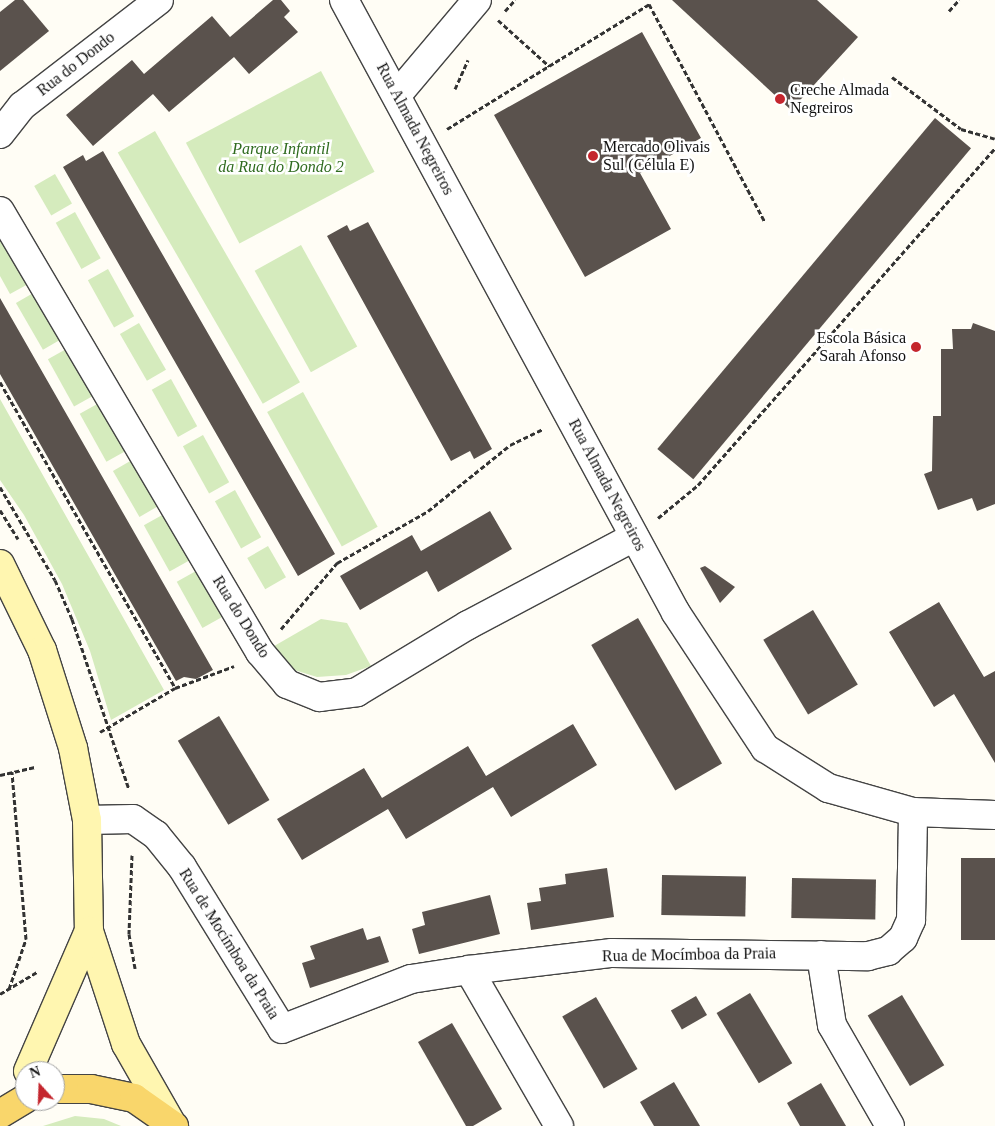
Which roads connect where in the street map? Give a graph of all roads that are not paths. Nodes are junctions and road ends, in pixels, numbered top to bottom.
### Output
1 (158, 0) edge
2 (344, 0) edge
3 (477, 0) edge
4 (397, 95) junction
5 (0, 134) edge
6 (0, 211) edge
7 (634, 537) junction
8 (0, 564) edge
9 (913, 812) junction
10 (995, 815) edge
11 (87, 820) junction
12 (89, 931) junction
13 (821, 955) junction
14 (469, 970) junction
15 (32, 1061) edge
16 (65, 1089) edge
17 (173, 1124) edge
18 (559, 1126) edge
19 (890, 1126) edge

1 - 5 street, Rua do Dondo
2 - 4 street, Rua Almada Negreiros
3 - 4 street
4 - 7 street, Rua Almada Negreiros
6 - 7 street, Rua do Dondo
7 - 9 street, Rua Almada Negreiros
8 - 11 main road
9 - 10 street, Rua Almada Negreiros
9 - 13 street, Rua de Mocímboa da Praia
11 - 12 main road
11 - 14 street, Rua de Mocímboa da Praia
12 - 15 main road
12 - 17 main road
13 - 14 street, Rua de Mocímboa da Praia
13 - 19 street
14 - 18 street
16 - 17 main road

